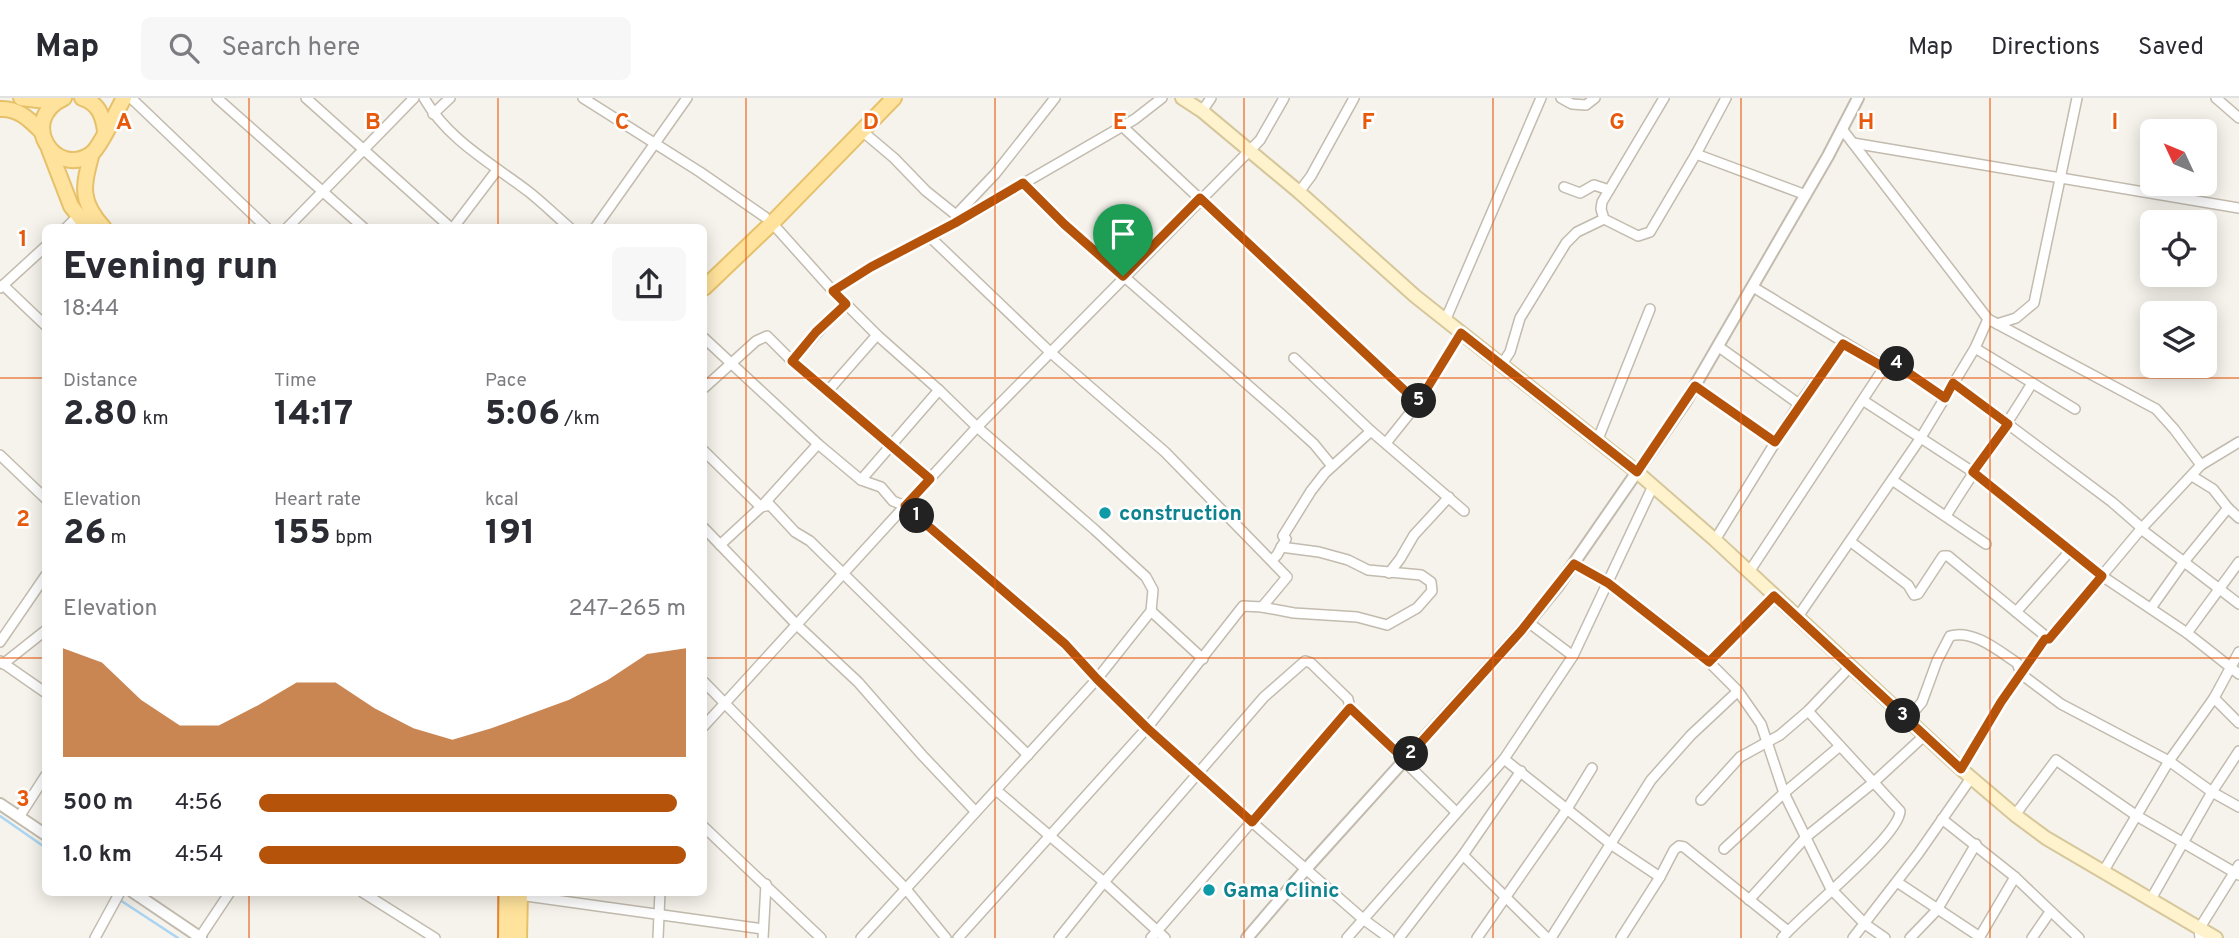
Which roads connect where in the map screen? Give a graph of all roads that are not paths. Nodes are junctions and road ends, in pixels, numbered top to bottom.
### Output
1 (21, 98) edge
2 (82, 98) edge
3 (124, 98) edge
4 (131, 98) edge
5 (217, 98) edge
6 (306, 98) edge
7 (414, 98) edge
8 (424, 98) edge
9 (450, 98) edge
10 (583, 98) edge
11 (687, 98) edge
12 (881, 98) edge
13 (894, 98) edge
14 (1055, 98) edge
15 (1162, 98) edge
16 (1182, 98) edge
17 (1211, 98) edge
18 (1284, 98) edge
19 (1354, 98) edge
20 (1541, 98) edge
21 (1560, 98) edge
22 (1595, 98) edge
23 (1664, 98) edge
24 (1726, 98) edge
25 (1858, 98) edge
26 (2077, 98) edge
27 (2216, 98) edge
28 (59, 100) edge
29 (0, 109) edge
30 (1202, 111) junction
31 (433, 114) junction
32 (2239, 118) edge
33 (1122, 127) junction
34 (1842, 129) junction
35 (41, 131) junction
36 (105, 131) junction
37 (862, 131) junction
38 (1853, 144) junction
39 (655, 145) junction
40 (49, 149) junction
41 (363, 150) junction
42 (1248, 150) junction
43 (92, 153) junction
44 (1696, 154) junction
45 (497, 170) junction
46 (2059, 178) junction
47 (1023, 183) junction
48 (1564, 187) dead end
49 (1609, 190) junction
50 (322, 191) junction
51 (1299, 192) junction
52 (1806, 195) junction
53 (1200, 198) junction
54 (2239, 208) edge
55 (78, 216) junction
56 (955, 219) junction
57 (1604, 219) junction
58 (769, 220) junction
59 (70, 224) edge
60 (85, 224) edge
61 (101, 224) edge
62 (263, 224) edge
63 (291, 224) edge
64 (359, 224) edge
65 (447, 224) edge
66 (455, 224) edge
67 (565, 224) edge
68 (598, 224) edge
69 (930, 237) junction
70 (42, 250) edge
71 (707, 275) edge
72 (1123, 276) junction
73 (707, 285) edge
74 (2, 287) edge
75 (1752, 287) junction
76 (833, 291) junction
77 (846, 304) junction
78 (1650, 309) dead end
79 (1445, 321) junction
80 (42, 322) edge
81 (1992, 322) junction
82 (1461, 333) junction
83 (877, 335) junction
84 (707, 341) edge
85 (1843, 344) junction
86 (1719, 347) junction
87 (1975, 348) junction
88 (1050, 352) junction
89 (1294, 358) dead end
90 (792, 361) junction
91 (729, 364) junction
92 (1502, 364) junction
93 (1885, 368) junction
94 (1953, 383) junction
95 (2032, 383) junction
96 (707, 385) edge
97 (1695, 386) junction
98 (939, 390) junction
99 (827, 392) junction
100 (1945, 398) junction
101 (1864, 401) junction
102 (1418, 403) junction
103 (1799, 404) junction
104 (2075, 409) dead end
105 (2008, 424) junction
106 (977, 427) junction
107 (1371, 431) junction
108 (1598, 439) junction
109 (1920, 439) junction
110 (1775, 442) junction
111 (2239, 442) edge
112 (1386, 443) junction
113 (818, 444) junction
114 (890, 446) junction
115 (707, 454) edge
116 (0, 455) edge
117 (2201, 465) junction
118 (1332, 466) junction
119 (1637, 472) junction
120 (1973, 472) junction
121 (2192, 477) junction
122 (930, 479) junction
123 (1892, 480) junction
124 (861, 481) junction
125 (1653, 486) junction
126 (42, 495) edge
127 (1449, 498) junction
128 (905, 506) junction
129 (761, 507) junction
130 (2228, 508) junction
131 (1464, 510) dead end
132 (1946, 516) junction
133 (2239, 518) edge
134 (2142, 529) junction
135 (707, 531) edge
136 (1715, 540) junction
137 (1851, 542) junction
138 (1986, 544) dead end
139 (720, 545) junction
140 (1281, 547) junction
141 (2070, 551) junction
142 (1272, 560) junction
143 (2239, 562) edge
144 (2183, 563) junction
145 (1574, 564) junction
146 (1749, 572) junction
147 (1389, 573) junction
148 (843, 575) junction
149 (2102, 576) junction
150 (42, 581) edge
151 (1608, 583) junction
152 (2219, 587) junction
153 (1774, 596) junction
154 (2239, 604) edge
155 (1262, 607) junction
156 (2151, 608) junction
157 (1151, 611) junction
158 (2016, 612) junction
159 (1797, 618) junction
160 (1528, 622) junction
161 (797, 625) junction
162 (42, 633) edge
163 (2187, 633) junction
164 (2049, 639) junction
165 (0, 642) edge
166 (2239, 652) edge
167 (1573, 656) junction
168 (1203, 659) junction
169 (1, 662) edge
170 (1709, 662) junction
171 (1850, 667) junction
172 (2230, 667) junction
173 (2021, 674) junction
174 (2239, 674) edge
175 (1097, 679) junction
176 (707, 685) edge
177 (42, 690) edge
178 (1738, 691) junction
179 (2214, 698) junction
180 (725, 704) junction
181 (1350, 708) junction
182 (1808, 712) junction
183 (1907, 720) junction
184 (707, 723) edge
185 (2239, 723) edge
186 (1147, 728) junction
187 (1924, 736) junction
188 (1768, 741) junction
189 (1840, 746) junction
190 (2239, 751) edge
191 (1028, 755) junction
192 (1504, 759) junction
193 (1405, 760) junction
194 (2169, 761) junction
195 (1592, 768) dead end
196 (1521, 771) junction
197 (1966, 773) junction
198 (1199, 774) junction
199 (42, 781) edge
200 (1874, 782) junction
201 (996, 790) junction
202 (2212, 792) junction
203 (1784, 793) junction
204 (1701, 800) dead end
205 (0, 804) edge
206 (2239, 807) edge
207 (1567, 809) junction
208 (975, 811) junction
209 (1456, 812) junction
210 (2015, 815) junction
211 (2137, 816) junction
212 (19, 817) junction
213 (1942, 819) junction
214 (1252, 822) junction
215 (707, 830) edge
216 (42, 832) edge
217 (1049, 836) junction
218 (1807, 837) junction
219 (2183, 843) junction
220 (1976, 844) junction
221 (1612, 845) junction
222 (1724, 849) dead end
223 (1463, 855) junction
224 (1306, 869) junction
225 (2237, 871) edge
226 (2103, 872) junction
227 (1660, 877) junction
228 (2015, 877) junction
229 (1104, 882) junction
230 (1897, 882) junction
231 (766, 884) junction
232 (906, 889) junction
233 (1831, 889) junction
234 (1506, 895) junction
235 (119, 896) edge
236 (139, 896) edge
237 (227, 896) edge
238 (370, 896) edge
239 (514, 896) edge
240 (515, 896) edge
241 (536, 896) edge
242 (660, 896) edge
243 (2151, 899) junction
244 (1749, 900) junction
245 (1937, 910) junction
246 (2050, 912) junction
247 (659, 914) junction
248 (1363, 919) junction
249 (1866, 924) junction
250 (2200, 933) edge
251 (763, 934) edge
252 (1785, 934) edge
253 (1158, 936) edge
254 (1980, 937) edge
255 (95, 938) edge
256 (201, 938) edge
257 (435, 938) edge
258 (506, 938) edge
259 (519, 938) edge
260 (658, 938) edge
261 (821, 938) edge
262 (861, 938) edge
263 (946, 938) edge
264 (958, 938) edge
265 (1059, 938) edge
266 (1247, 938) edge
267 (1347, 938) edge
268 (1389, 938) edge
269 (1399, 938) edge
270 (1477, 938) edge
271 (1549, 938) edge
272 (1621, 938) edge
273 (1853, 938) edge
274 (1885, 938) edge
275 (1910, 938) edge
276 (2032, 938) edge
277 (2079, 938) edge
278 (2216, 938) edge

1 - 28 main road
2 - 36 main road
3 - 36 main road
4 - 62 street
5 - 50 street
6 - 41 street
7 - 41 street
8 - 31 street
9 - 31 street
10 - 39 street
11 - 39 street
12 - 58 main road
13 - 37 main road
14 - 56 street
15 - 33 street
16 - 30 main road
17 - 30 street
18 - 42 street
19 - 51 street
20 - 79 street
21 - 22 street
23 - 49 street
24 - 44 street
25 - 34 street
26 - 46 street
27 - 32 street
28 - 35 main road
29 - 35 main road
30 - 42 main road
31 - 45 street
33 - 47 street
33 - 53 street
34 - 38 street
34 - 52 street
35 - 40 main road
36 - 43 main road
37 - 56 street
37 - 58 main road
38 - 46 street
38 - 81 street
39 - 58 street
39 - 68 street
40 - 43 main road
40 - 55 main road
41 - 50 street
41 - 65 street
42 - 51 main road
42 - 53 street
43 - 61 main road
44 - 52 street
44 - 57 street
45 - 66 street
45 - 67 street
46 - 54 street
46 - 81 street
47 - 56 street
47 - 72 street
48 - 49 street
49 - 57 street
50 - 63 street
50 - 64 street
51 - 79 main road
52 - 75 street
53 - 72 street
53 - 102 street
55 - 59 street
55 - 60 main road
56 - 69 street
57 - 92 street
58 - 71 main road
58 - 73 main road
58 - 76 street
69 - 76 street
69 - 88 street
70 - 74 street
72 - 88 street
72 - 118 street
74 - 80 street
75 - 85 street
75 - 86 street
76 - 77 street
77 - 83 street
77 - 90 street
78 - 108 street
79 - 82 main road
81 - 87 street
81 - 117 street
82 - 92 main road
82 - 102 street
83 - 98 street
83 - 99 street
84 - 91 street
85 - 93 street
85 - 103 street
86 - 97 street
86 - 103 street
87 - 94 street
87 - 95 street
88 - 106 street
88 - 142 street
89 - 107 street
90 - 91 street
90 - 99 street
91 - 96 street
91 - 113 street
92 - 108 main road
93 - 100 street
93 - 101 street
94 - 100 street
94 - 105 street
95 - 104 street
95 - 105 street
97 - 110 street
97 - 119 street
98 - 106 street
98 - 114 street
99 - 114 street
100 - 109 street
101 - 109 street
101 - 146 street
102 - 112 street
103 - 110 street
105 - 120 street
105 - 134 street
106 - 122 street
106 - 157 street
107 - 112 street
107 - 118 street
108 - 119 main road
109 - 120 street
109 - 123 street
110 - 136 street
111 - 117 street
112 - 127 street
113 - 124 street
113 - 129 street
114 - 122 street
114 - 124 street
115 - 129 street
116 - 126 street
117 - 121 street
118 - 140 street
119 - 125 main road
119 - 145 street
120 - 132 street
120 - 141 street
121 - 130 street
121 - 134 street
122 - 128 street
123 - 132 street
123 - 137 street
124 - 128 street
125 - 136 main road
125 - 151 street
127 - 131 street
127 - 147 street
128 - 148 street
128 - 175 street
129 - 139 street
129 - 148 street
130 - 133 street
130 - 144 street
132 - 138 street
134 - 144 street
134 - 149 street
135 - 139 street
136 - 146 main road
137 - 158 street
137 - 159 street
139 - 161 street
140 - 142 street
140 - 147 street
141 - 149 street
141 - 158 street
142 - 155 street
143 - 152 street
144 - 152 street
144 - 156 street
145 - 151 street
145 - 160 street
146 - 153 main road
147 - 155 street
148 - 161 street
148 - 191 street
149 - 156 street
149 - 164 street
150 - 165 street
151 - 167 street
151 - 170 street
152 - 154 street
152 - 163 street
153 - 159 main road
153 - 170 street
155 - 168 street
156 - 163 street
157 - 168 street
157 - 175 street
158 - 164 street
159 - 171 main road
160 - 167 street
160 - 193 street
161 - 180 street
161 - 208 street
162 - 169 street
163 - 172 street
164 - 173 street
166 - 172 street
167 - 192 street
168 - 186 street
169 - 177 street
170 - 178 street
171 - 182 street
171 - 183 main road
172 - 174 street
172 - 179 street
173 - 183 street
173 - 194 street
173 - 197 street
175 - 186 street
175 - 191 street
176 - 180 street
178 - 188 street
178 - 221 street
179 - 185 street
179 - 194 street
180 - 184 street
180 - 232 street
181 - 193 street
181 - 198 street
181 - 214 street
182 - 188 street
182 - 189 street
183 - 187 main road
186 - 198 street
186 - 217 street
187 - 197 main road
187 - 200 street
188 - 203 street
188 - 204 street
189 - 200 street
189 - 203 street
190 - 202 street
191 - 201 street
192 - 196 street
192 - 209 street
193 - 209 street
193 - 224 street
194 - 202 street
194 - 211 street
195 - 207 street
196 - 207 street
196 - 223 street
197 - 210 main road
197 - 213 street
198 - 214 street
198 - 229 street
199 - 212 street
200 - 218 street
200 - 233 street
201 - 208 street
201 - 217 street
202 - 206 street
202 - 219 street
203 - 218 street
203 - 222 street
205 - 212 street
207 - 221 street
207 - 234 street
208 - 232 street
209 - 248 street
210 - 211 street
210 - 226 main road
211 - 219 street
211 - 226 street
212 - 216 street
213 - 220 street
213 - 230 street
214 - 224 street
214 - 253 street
215 - 231 street
217 - 229 street
217 - 264 street
218 - 233 street
218 - 244 street
219 - 225 street
219 - 243 street
220 - 228 street
220 - 245 street
221 - 227 street
221 - 271 street
223 - 234 street
223 - 269 street
224 - 248 street
224 - 266 street
225 - 250 street
226 - 243 main road
227 - 244 street
227 - 272 street
228 - 246 street
228 - 254 street
229 - 253 street
229 - 265 street
230 - 245 street
230 - 249 street
231 - 251 street
231 - 261 street
232 - 262 street
232 - 263 street
233 - 249 street
233 - 252 street
234 - 270 street
234 - 271 street
235 - 255 street
236 - 256 street
237 - 256 street
238 - 257 street
239 - 258 main road
240 - 259 main road
241 - 247 street
242 - 247 street
243 - 250 main road
244 - 252 street
245 - 254 street
245 - 275 street
246 - 276 street
246 - 277 street
247 - 251 street
247 - 260 street
248 - 267 street
248 - 268 street
249 - 273 street
249 - 274 street
250 - 278 main road

